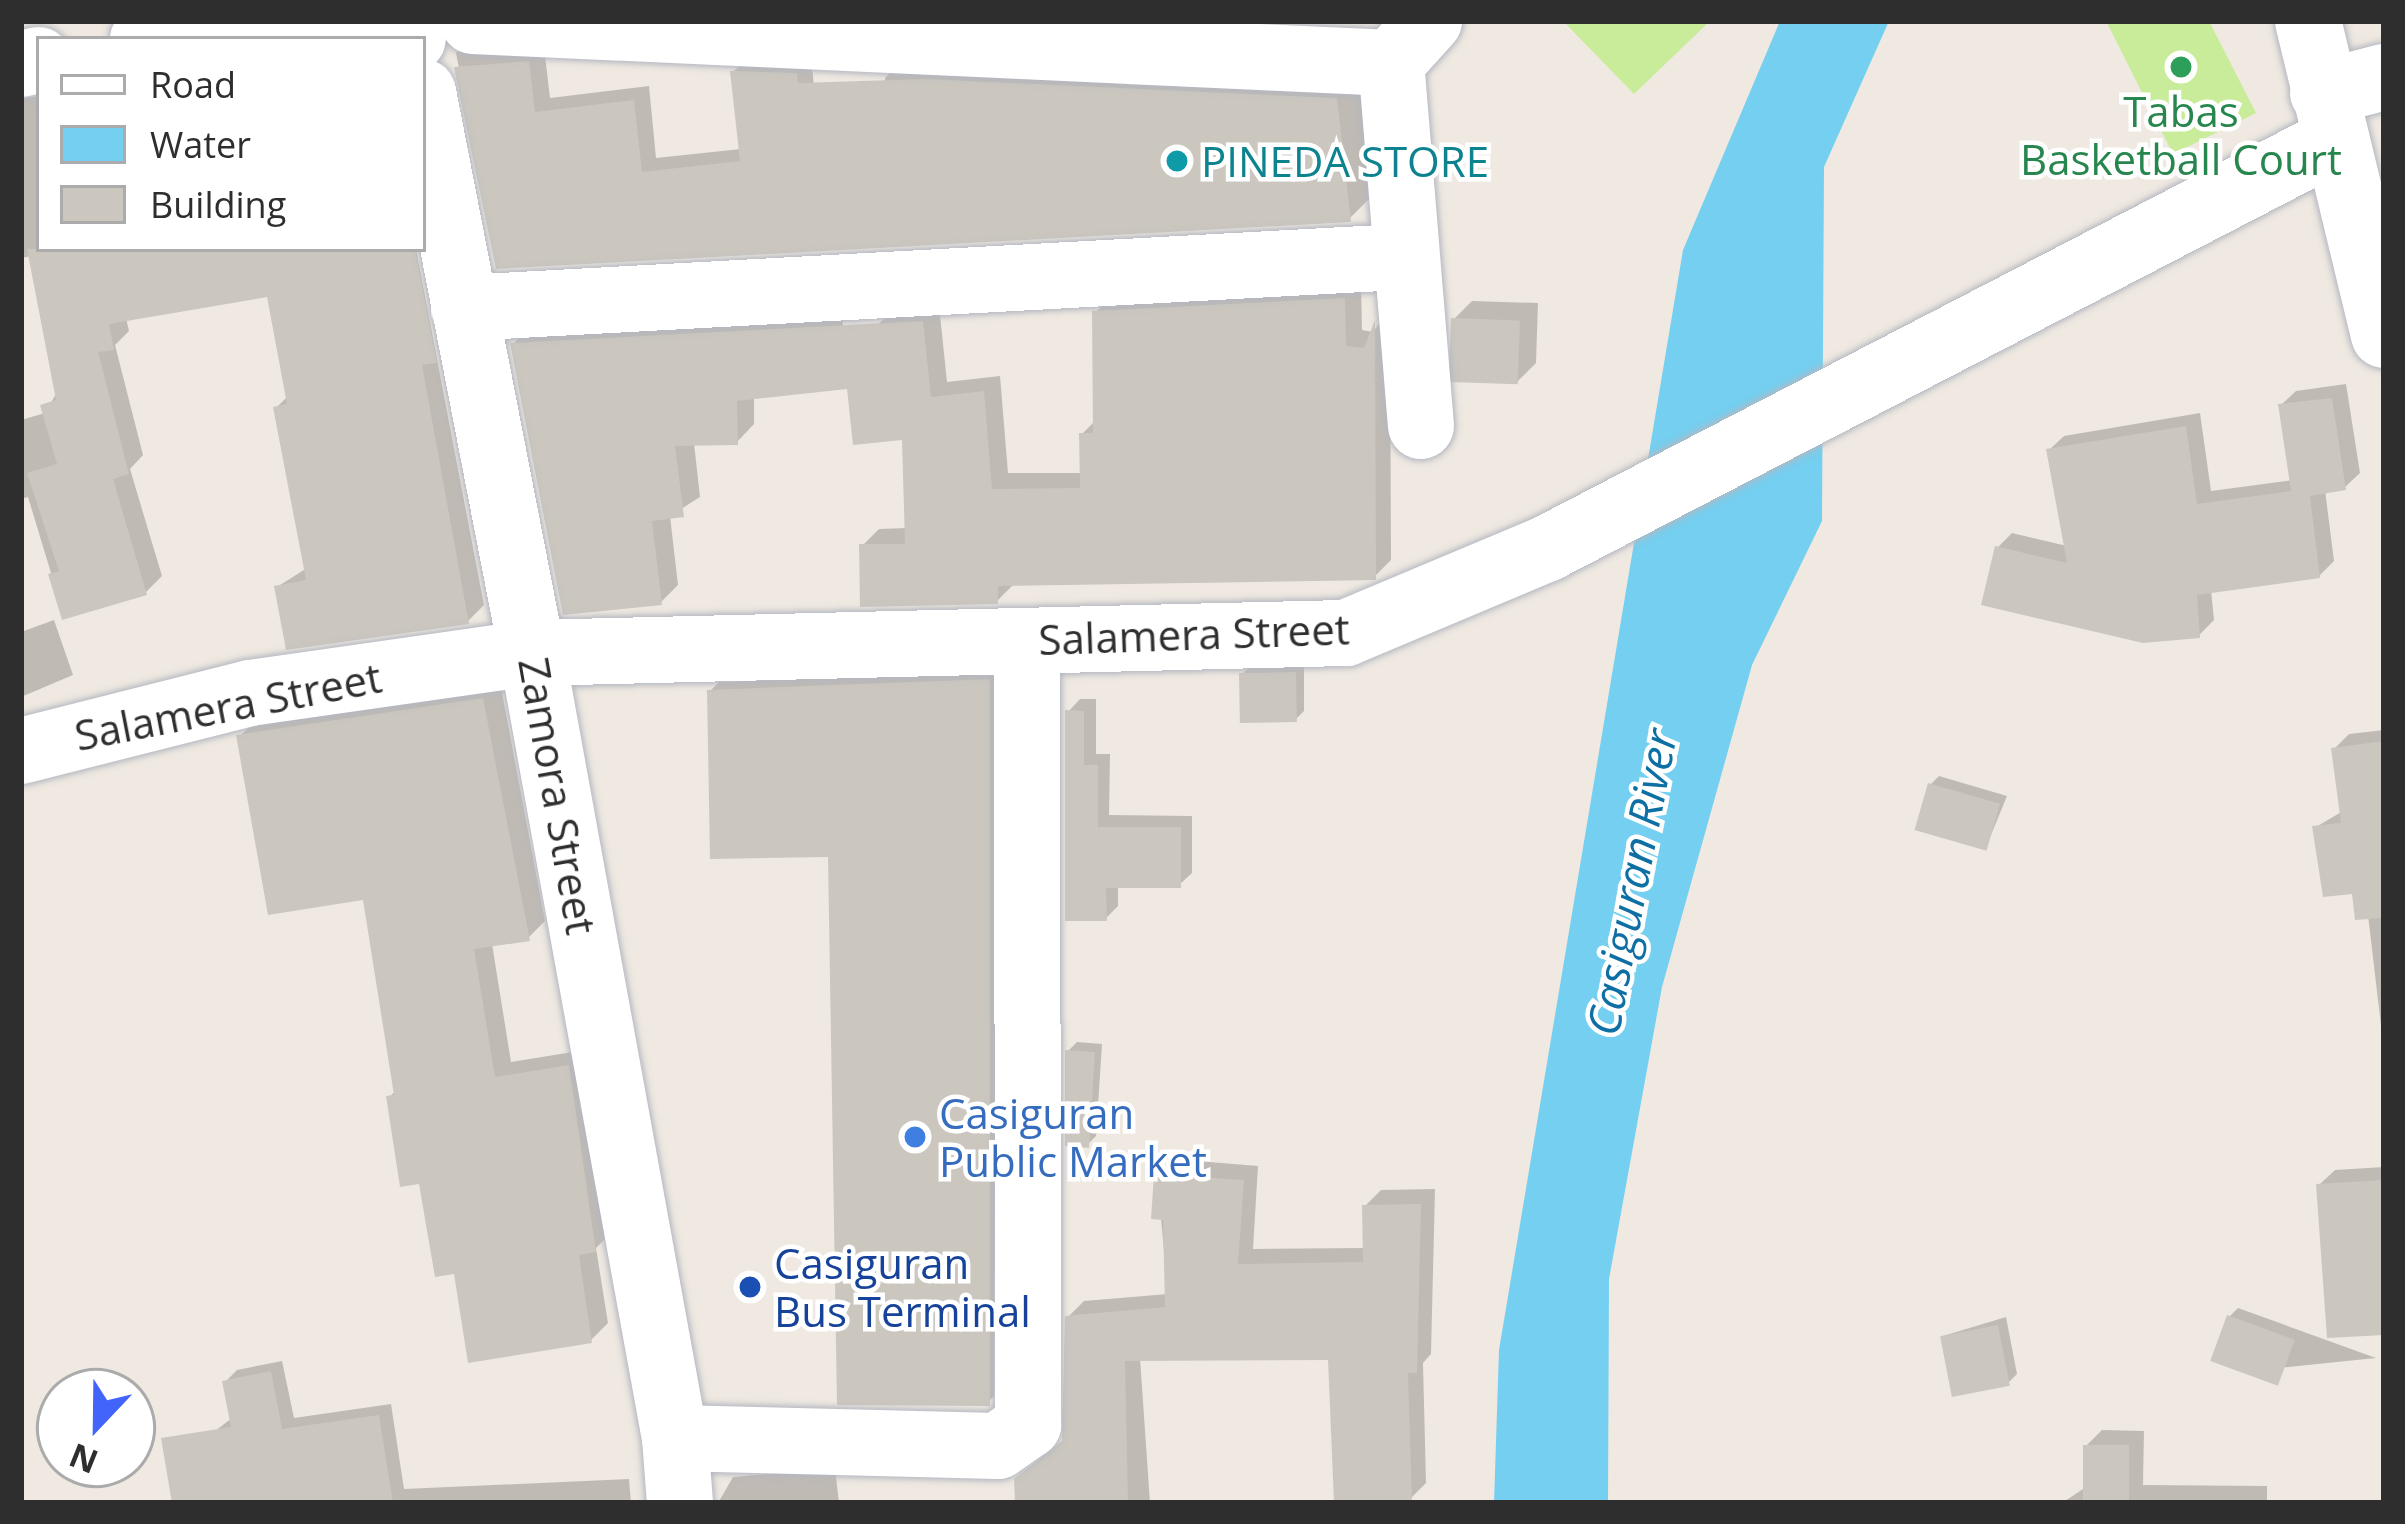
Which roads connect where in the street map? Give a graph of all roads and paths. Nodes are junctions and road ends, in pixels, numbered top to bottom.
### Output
1 (353, 21) edge
2 (473, 21) edge
3 (2308, 21) edge
4 (172, 30) edge
5 (1410, 42) edge
6 (2347, 104) edge
7 (426, 108) edge
8 (1401, 257) junction
9 (464, 308) junction
10 (2384, 335) edge
11 (1421, 426) dead end
12 (1027, 641) junction
13 (532, 653) junction
14 (21, 751) edge
15 (675, 1438) junction
16 (680, 1503) edge

1 - 4 street
2 - 5 street
3 - 6 street
5 - 8 street
6 - 10 street
6 - 12 street, Salamera Street
7 - 9 street, Zamora Street
8 - 9 street
8 - 11 street
9 - 13 street, Zamora Street
12 - 13 street, Salamera Street
12 - 15 street
13 - 14 street, Salamera Street
13 - 15 street, Zamora Street
15 - 16 street, Zamora Street

